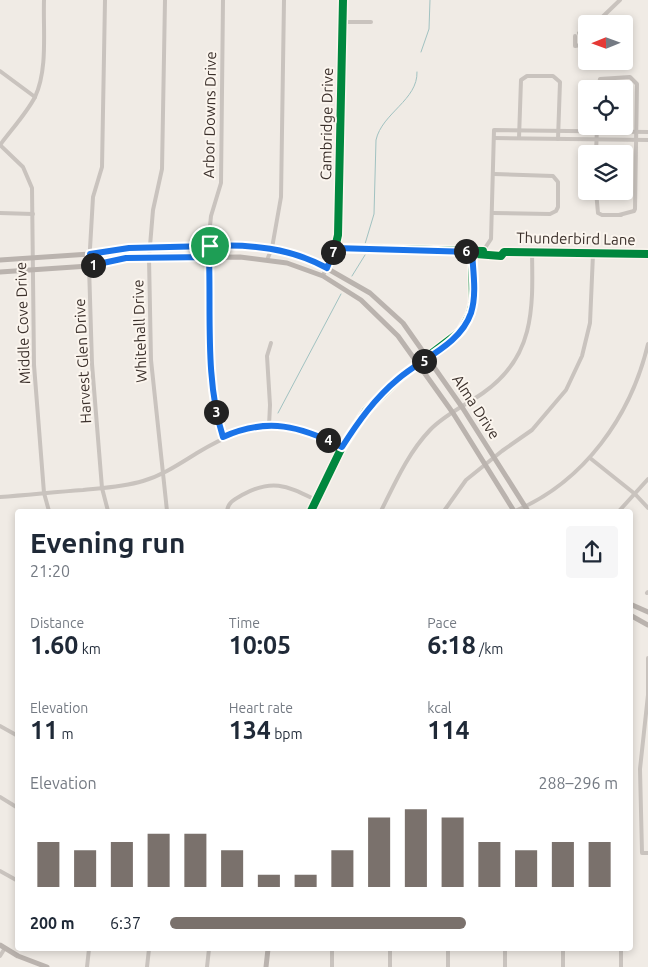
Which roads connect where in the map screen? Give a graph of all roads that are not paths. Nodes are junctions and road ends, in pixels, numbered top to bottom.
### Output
1 (44, 0) edge
2 (105, 0) edge
3 (165, 0) edge
4 (223, 0) edge
5 (284, 0) edge
6 (343, 0) edge
7 (620, 0) edge
8 (605, 15) edge
9 (342, 22) junction
10 (372, 22) dead end
11 (578, 33) edge
12 (578, 46) edge
13 (0, 72) edge
14 (601, 80) edge
15 (35, 97) junction
16 (507, 130) junction
17 (519, 130) junction
18 (540, 130) junction
19 (558, 131) junction
20 (578, 131) edge
21 (633, 132) edge
22 (636, 132) junction
23 (648, 132) edge
24 (582, 135) edge
25 (596, 135) edge
26 (494, 138) junction
27 (507, 138) junction
28 (519, 138) junction
29 (540, 138) junction
30 (558, 139) junction
31 (582, 139) junction
32 (596, 140) junction
33 (635, 140) junction
34 (648, 140) edge
35 (0, 145) edge
36 (596, 145) edge
37 (494, 174) junction
38 (597, 200) edge
39 (0, 212) edge
40 (493, 213) junction
41 (33, 214) junction
42 (210, 246) junction
43 (149, 248) junction
44 (272, 248) junction
45 (335, 248) junction
46 (472, 252) junction
47 (504, 252) dead end
48 (532, 252) junction
49 (90, 254) junction
50 (592, 254) junction
51 (648, 254) edge
52 (209, 257) junction
53 (149, 258) junction
54 (33, 259) junction
55 (0, 260) edge
56 (267, 260) junction
57 (89, 266) junction
58 (327, 268) junction
59 (32, 270) junction
60 (0, 272) edge
61 (323, 276) junction
62 (271, 343) dead end
63 (648, 344) edge
64 (428, 358) junction
65 (418, 364) junction
66 (462, 407) junction
67 (452, 413) junction
68 (269, 426) junction
69 (223, 437) junction
70 (342, 447) junction
71 (494, 457) junction
72 (590, 458) junction
73 (484, 464) junction
74 (162, 474) junction
75 (648, 479) edge
76 (102, 488) junction
77 (44, 493) junction
78 (635, 494) junction
79 (0, 497) edge
80 (316, 500) junction
81 (648, 508) edge
82 (48, 509) edge
83 (107, 509) edge
84 (167, 509) edge
85 (228, 509) edge
86 (312, 509) edge
87 (382, 509) edge
88 (445, 509) edge
89 (514, 509) edge
90 (527, 509) edge
91 (621, 509) edge
92 (633, 605) edge
93 (648, 612) edge
94 (633, 617) edge
95 (648, 625) edge
96 (648, 658) edge
97 (0, 726) edge
98 (15, 734) edge
99 (0, 797) edge
100 (15, 806) edge
101 (648, 853) edge
102 (0, 870) edge
103 (15, 879) edge
104 (2, 947) edge
105 (90, 951) edge
106 (149, 951) edge
107 (209, 951) edge
108 (268, 951) edge
109 (332, 951) edge
110 (390, 951) edge
111 (448, 951) edge
112 (505, 951) edge
113 (563, 951) edge
114 (621, 951) edge
115 (0, 956) edge
116 (46, 967) edge
117 (87, 967) edge
118 (147, 967) edge
119 (207, 967) edge
120 (266, 967) edge
121 (332, 967) edge
122 (390, 967) edge
123 (448, 967) edge
124 (505, 967) edge
125 (563, 967) edge
126 (622, 967) edge

1 - 15 street
2 - 49 street, Harvest Glen Drive
3 - 43 street, Whitehall Drive
4 - 42 street, Arbor Downs Drive
5 - 44 street
6 - 9 street, Cambridge Drive
7 - 8 street
9 - 10 street
9 - 45 street, Cambridge Drive
11 - 12 street
13 - 15 street
14 - 22 street
15 - 35 street
16 - 17 street
16 - 26 street
16 - 27 street
17 - 18 street
17 - 19 street
17 - 28 street
18 - 19 street
18 - 29 street
19 - 20 street
19 - 30 street
21 - 22 street
22 - 23 street
22 - 33 street
24 - 31 street
25 - 32 street
26 - 27 street
26 - 37 street
27 - 28 street
28 - 29 street
29 - 30 street
30 - 31 street
31 - 32 street
32 - 33 street
32 - 36 street
33 - 34 street
33 - 38 street
35 - 41 street, Middle Cove Drive
37 - 40 street
37 - 40 street
39 - 41 street
40 - 46 street
41 - 54 street, Middle Cove Drive
42 - 43 main road, Alma Drive
42 - 44 main road, Alma Drive
42 - 52 street, Arbor Downs Drive
43 - 49 main road, Alma Drive
43 - 53 street, Whitehall Drive
44 - 56 street
44 - 58 main road, Alma Drive
45 - 46 street
45 - 58 street, Cambridge Drive
46 - 64 street
47 - 48 street, Thunderbird Lane
48 - 50 street, Thunderbird Lane
48 - 66 street
49 - 54 main road, Alma Drive
49 - 57 street, Harvest Glen Drive
50 - 51 street, Thunderbird Lane
50 - 71 street
52 - 53 main road, Alma Drive
52 - 56 main road, Alma Drive
52 - 69 street, Arbor Downs Drive
53 - 57 main road, Alma Drive
53 - 74 street, Whitehall Drive
54 - 55 main road, Alma Drive
54 - 59 street, Middle Cove Drive
56 - 61 main road, Alma Drive
57 - 59 main road, Alma Drive
57 - 76 street, Harvest Glen Drive
58 - 61 street, Cambridge Drive
58 - 64 main road, Alma Drive
59 - 60 main road, Alma Drive
59 - 77 street, Middle Cove Drive
61 - 65 main road, Alma Drive
62 - 68 street
63 - 72 street
64 - 65 main road
64 - 66 main road, Alma Drive
65 - 67 main road, Alma Drive
65 - 70 main road
66 - 67 street
66 - 71 main road, Alma Drive
67 - 73 main road, Alma Drive
67 - 87 street
68 - 69 street
68 - 70 street
69 - 74 street
70 - 80 main road
71 - 73 street
71 - 90 main road, Alma Drive
72 - 78 street
72 - 90 street
73 - 88 street
73 - 89 main road, Alma Drive
74 - 76 street
74 - 84 street, Whitehall Drive
75 - 78 street
76 - 77 street
76 - 83 street, Harvest Glen Drive
77 - 79 street
77 - 82 street, Middle Cove Drive
78 - 81 street
78 - 91 street
80 - 85 street
80 - 86 main road
92 - 93 main road
94 - 95 main road
96 - 101 street
97 - 98 street
99 - 100 street
102 - 103 street
104 - 115 street
104 - 116 main road
105 - 117 street
106 - 118 street
107 - 119 street
108 - 120 main road
109 - 121 street
110 - 122 street
111 - 123 street
112 - 124 street
113 - 125 street
114 - 126 street

